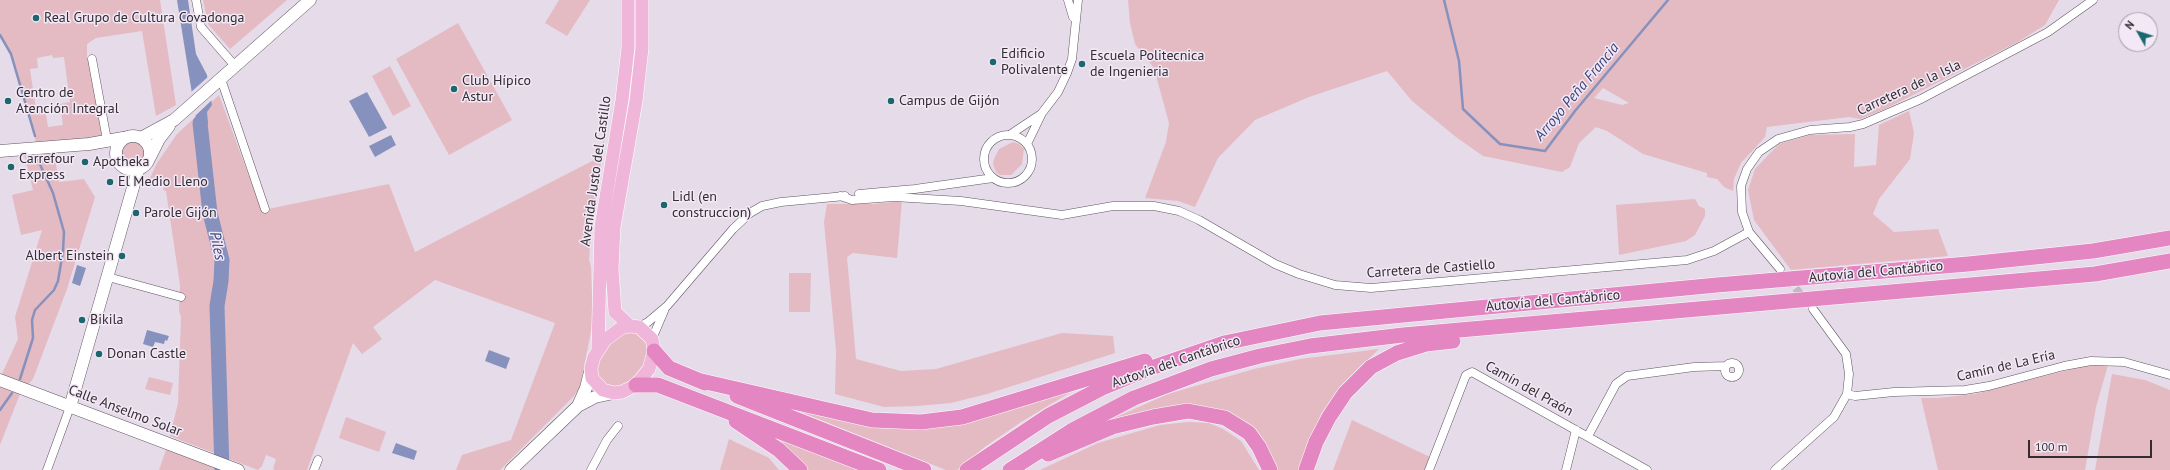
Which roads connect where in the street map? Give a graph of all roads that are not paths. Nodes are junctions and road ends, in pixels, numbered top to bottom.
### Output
1 (196, 0) edge
2 (310, 0) edge
3 (628, 0) edge
4 (642, 0) edge
5 (1068, 0) edge
6 (1078, 0) edge
7 (2093, 0) edge
8 (1075, 22) junction
9 (92, 59) dead end
10 (235, 66) junction
11 (221, 79) junction
12 (1042, 113) junction
13 (174, 120) junction
14 (1011, 134) junction
15 (123, 138) junction
16 (141, 138) junction
17 (106, 140) junction
18 (89, 144) junction
19 (1027, 144) junction
20 (0, 151) edge
21 (150, 157) junction
22 (120, 163) junction
23 (986, 168) junction
24 (138, 170) junction
25 (993, 178) junction
26 (951, 184) junction
27 (915, 189) junction
28 (840, 196) junction
29 (936, 200) junction
30 (129, 204) junction
31 (265, 209) dead end
32 (1749, 232) junction
33 (2170, 238) edge
34 (2170, 261) edge
35 (1780, 269) dead end
36 (108, 277) junction
37 (181, 297) dead end
38 (667, 306) junction
39 (1698, 309) junction
40 (1813, 309) tunnel mouth
41 (1398, 314) junction
42 (635, 327) junction
43 (653, 345) junction
44 (598, 347) junction
45 (1726, 366) dead end
46 (591, 368) junction
47 (2170, 376) edge
48 (697, 380) junction
49 (4, 382) edge
50 (636, 385) junction
51 (614, 393) junction
52 (1847, 394) junction
53 (710, 404) junction
54 (578, 406) junction
55 (70, 407) junction
56 (618, 426) dead end
57 (1576, 430) junction
58 (1588, 436) junction
59 (318, 460) dead end
60 (236, 469) edge
61 (47, 470) edge
62 (314, 470) edge
63 (511, 470) edge
64 (591, 470) edge
65 (800, 470) edge
66 (879, 470) edge
67 (924, 470) edge
68 (967, 470) edge
69 (1010, 470) edge
70 (1017, 470) edge
71 (1270, 470) edge
72 (1306, 470) edge
73 (1429, 470) edge
74 (1566, 470) edge
75 (1647, 470) edge
76 (1775, 470) edge

1 - 10 street
2 - 10 street
3 - 44 main road, Avenida Justo del Castillo
4 - 42 main road, Avenida Justo del Castillo
5 - 8 street
6 - 8 street
7 - 32 street, Carretera de la Isla
8 - 12 street
9 - 17 street
10 - 11 street
11 - 13 street
11 - 31 street
12 - 14 street
12 - 19 street
13 - 16 street
13 - 21 street
14 - 19 street
14 - 23 street
15 - 16 street
15 - 17 street
15 - 22 street
16 - 21 street
17 - 18 street
18 - 20 street
18 - 22 street
19 - 25 street
21 - 24 street
22 - 24 street
22 - 30 street
23 - 25 street
23 - 26 street
24 - 30 street
25 - 26 street
26 - 27 street
27 - 28 street, Carretera de Castiello
27 - 29 street, Carretera de Castiello
28 - 29 street, Carretera de Castiello
28 - 38 street, Carretera de Castiello
29 - 32 street, Carretera de Castiello
30 - 36 street
32 - 35 street, Carretera de la Isla
33 - 41 highway, Autovía del Cantábrico
34 - 39 highway, Autovía del Cantábrico
36 - 37 street
36 - 55 street
38 - 42 street, Carretera de Castiello
38 - 43 street, Carretera de Castiello
39 - 69 highway, Autovía del Cantábrico
39 - 72 highway
40 - 52 street
41 - 48 highway
41 - 68 highway, Autovía del Cantábrico
42 - 43 main road
42 - 44 main road
43 - 48 highway
43 - 50 main road
44 - 46 main road
45 - 58 street
46 - 51 main road
46 - 54 street
47 - 52 street, Camín de La Ería
48 - 67 highway
49 - 55 street, Calle Anselmo Solar
50 - 51 main road
50 - 53 highway
51 - 54 street
52 - 76 street
53 - 65 highway
53 - 66 highway
54 - 63 street
55 - 60 street, Calle Anselmo Solar
55 - 61 street
56 - 64 street
57 - 58 street, Camín del Praón
57 - 73 street, Camín del Praón
57 - 74 street
58 - 75 street, Camín del Praón
59 - 62 street
70 - 71 highway

